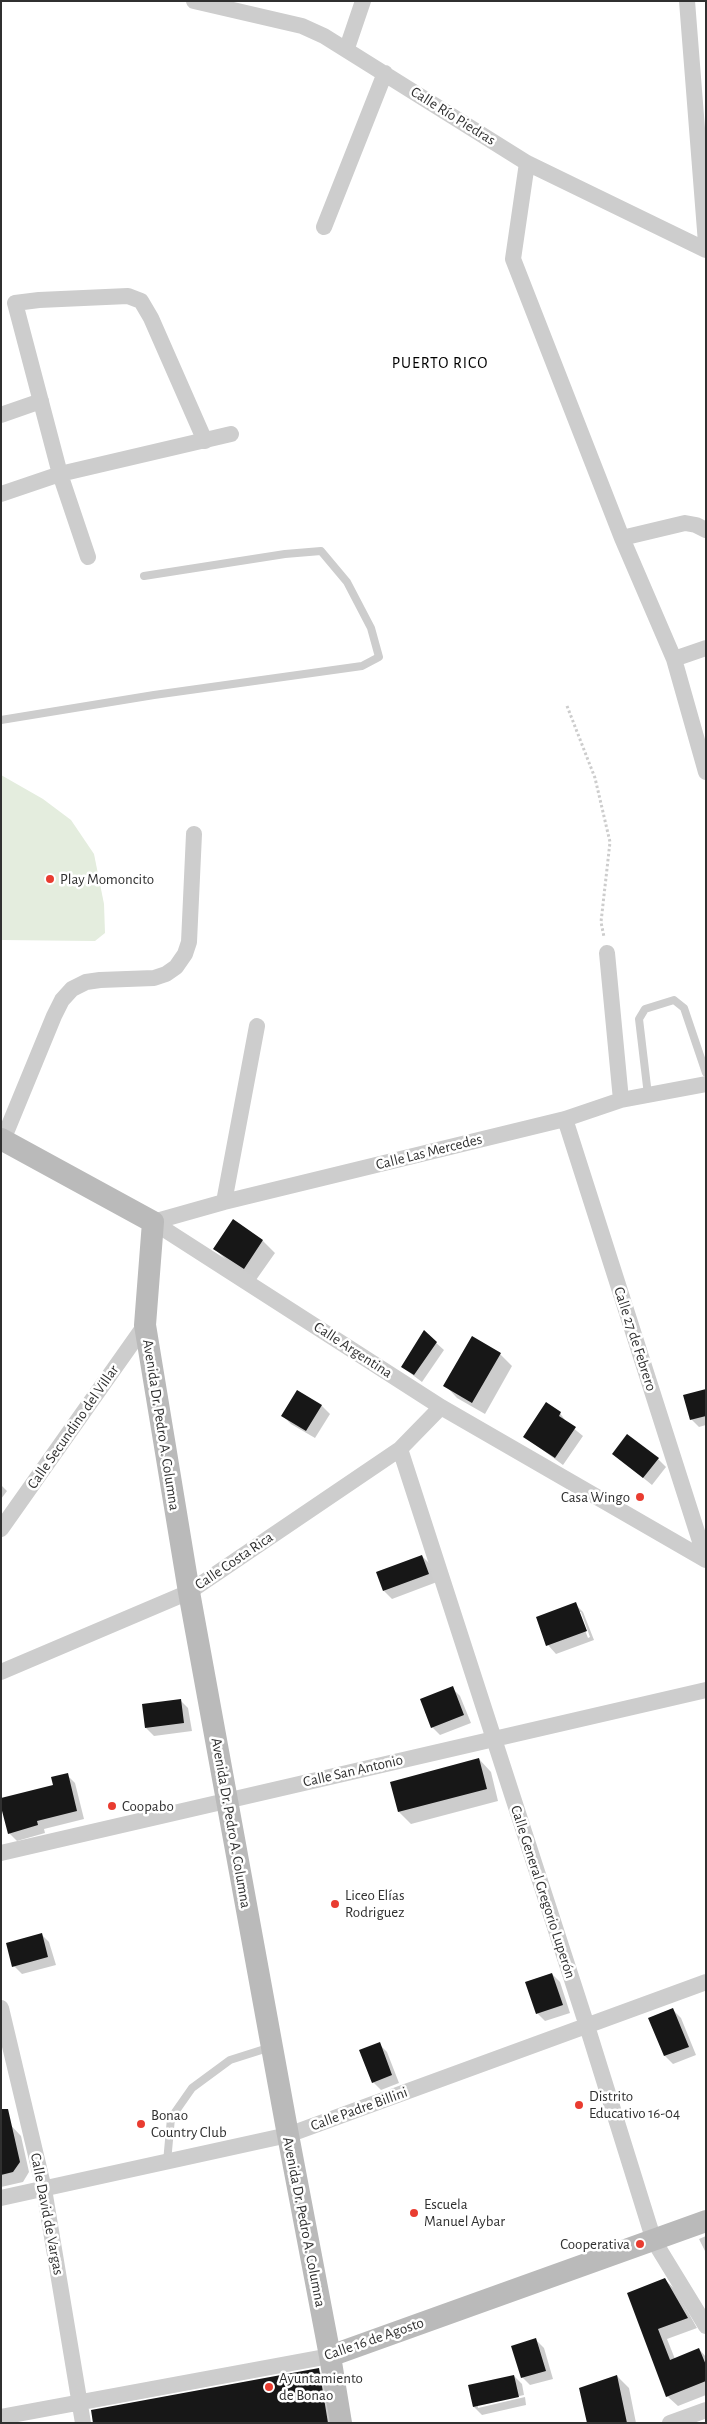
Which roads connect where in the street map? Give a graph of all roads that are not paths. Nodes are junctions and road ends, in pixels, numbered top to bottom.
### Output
1 (194, 1) edge
2 (363, 1) edge
3 (687, 1) edge
4 (238, 6) edge
5 (347, 48) junction
6 (385, 73) junction
7 (527, 163) junction
8 (324, 227) dead end
9 (706, 243) edge
10 (706, 250) edge
11 (8, 303) edge
12 (41, 401) junction
13 (1, 415) edge
14 (231, 434) dead end
15 (205, 441) junction
16 (60, 474) junction
17 (1, 494) edge
18 (706, 530) edge
19 (622, 538) junction
20 (88, 557) dead end
21 (144, 576) dead end
22 (706, 648) edge
23 (674, 659) junction
24 (1, 720) edge
25 (706, 772) edge
26 (194, 834) dead end
27 (607, 953) road end
28 (257, 1026) dead end
29 (706, 1073) edge
30 (706, 1084) edge
31 (648, 1095) junction
32 (621, 1100) junction
33 (564, 1119) junction
34 (2, 1139) edge
35 (224, 1202) junction
36 (153, 1222) junction
37 (145, 1325) junction
38 (441, 1408) junction
39 (400, 1449) junction
40 (1, 1528) edge
41 (706, 1560) edge
42 (189, 1592) junction
43 (1, 1672) edge
44 (706, 1690) edge
45 (494, 1739) junction
46 (227, 1800) junction
47 (1, 1853) edge
48 (706, 1982) edge
49 (1, 2008) edge
50 (587, 2026) junction
51 (272, 2046) junction
52 (288, 2135) junction
53 (167, 2162) junction
54 (44, 2189) junction
55 (1, 2198) edge
56 (706, 2221) edge
57 (654, 2241) junction
58 (706, 2326) edge
59 (330, 2356) junction
60 (80, 2404) junction
61 (706, 2410) edge
62 (1, 2417) edge
63 (83, 2423) edge
64 (341, 2423) edge
65 (670, 2423) edge

1 - 4 street, Calle Río Piedras
2 - 5 street
3 - 9 street
4 - 5 street, Calle Río Piedras
5 - 6 street, Calle Río Piedras
6 - 7 street, Calle Río Piedras
6 - 8 street
7 - 10 street, Calle Río Piedras
7 - 19 street
11 - 12 street
11 - 15 street
12 - 13 street
12 - 16 street
14 - 15 street
15 - 16 street
16 - 17 street
16 - 20 street
18 - 19 street
19 - 23 street
21 - 24 lane
22 - 23 street
23 - 25 street
26 - 34 street
27 - 32 street
28 - 35 street
29 - 31 lane
30 - 31 street, Calle Las Mercedes
31 - 32 street, Calle Las Mercedes
32 - 33 street, Calle Las Mercedes
33 - 35 street, Calle Las Mercedes
33 - 41 street, Calle 27 de Febrero
34 - 36 main road, Calle Argentina
35 - 36 street, Calle Las Mercedes
36 - 37 main road, Avenida Dr. Pedro A. Columna
36 - 38 street, Calle Argentina
37 - 40 street, Calle Secundino del Villar
37 - 42 main road, Avenida Dr. Pedro A. Columna
38 - 39 street, Calle Costa Rica
38 - 41 street, Calle Argentina
39 - 42 street, Calle Costa Rica
39 - 45 street, Calle General Gregorio Luperón
42 - 43 street, Calle Costa Rica
42 - 46 main road, Avenida Dr. Pedro A. Columna
44 - 45 street, Calle San Antonio
45 - 46 street, Calle San Antonio
45 - 50 street, Calle General Gregorio Luperón
46 - 47 street, Calle San Antonio
46 - 51 main road, Avenida Dr. Pedro A. Columna
48 - 50 street, Calle Padre Billini
49 - 54 street, Calle David de Vargas
50 - 52 street, Calle Padre Billini
50 - 57 street, Calle General Gregorio Luperón
51 - 52 main road, Avenida Dr. Pedro A. Columna
51 - 53 lane
52 - 53 street, Calle Padre Billini
52 - 59 main road, Avenida Dr. Pedro A. Columna
53 - 54 street, Calle Padre Billini
54 - 55 street, Calle Padre Billini
54 - 60 street, Calle David de Vargas
56 - 57 main road, Calle 16 de Agosto
57 - 58 street, Calle General Gregorio Luperón
57 - 59 main road, Calle 16 de Agosto
59 - 60 street, Calle 16 de Agosto
59 - 64 main road, Avenida Dr. Pedro A. Columna
60 - 62 street, Calle 16 de Agosto
60 - 63 street, Calle David de Vargas
61 - 65 street

